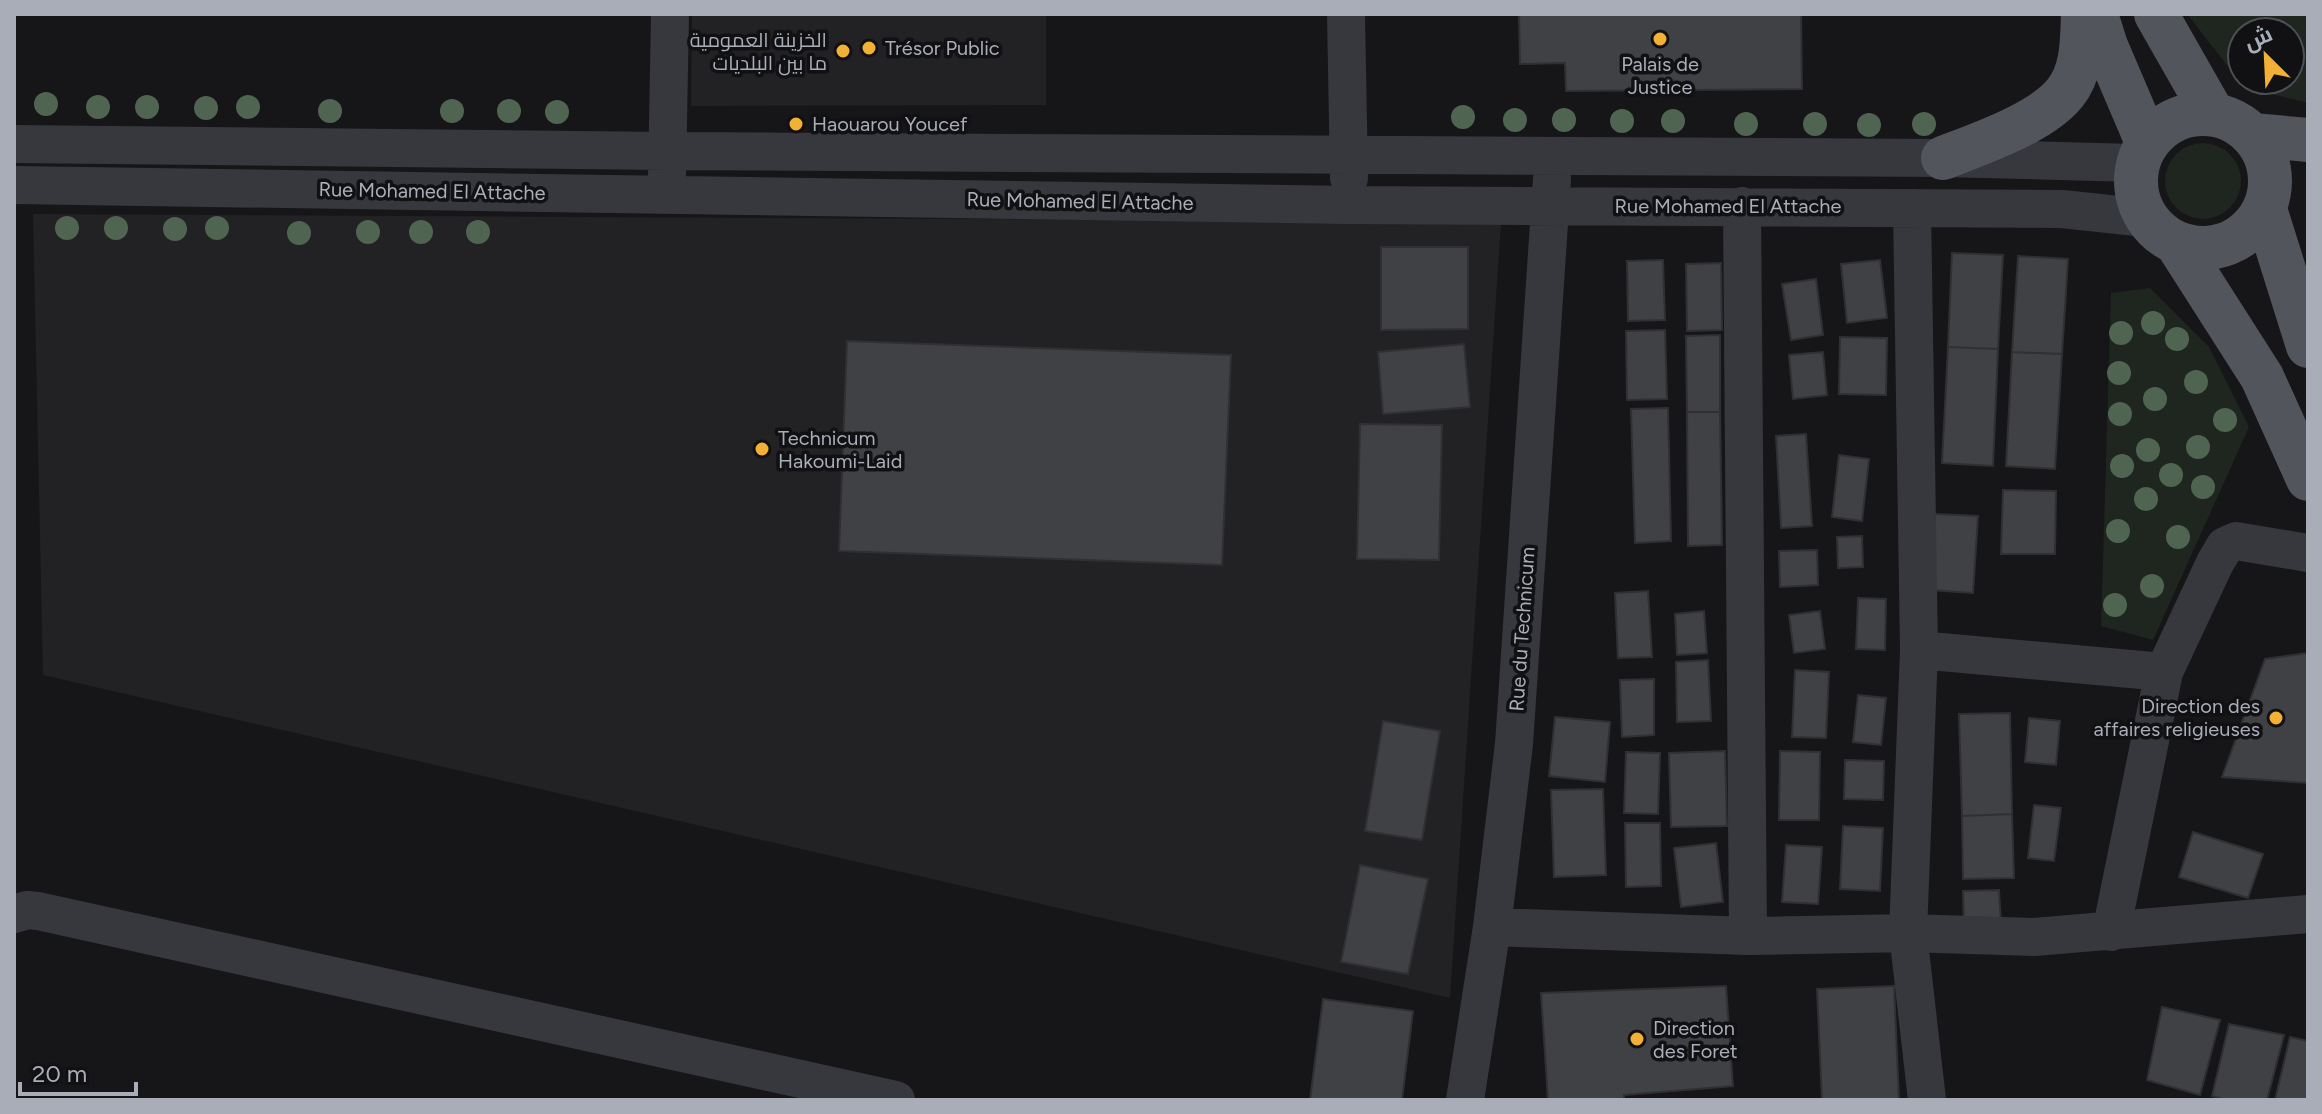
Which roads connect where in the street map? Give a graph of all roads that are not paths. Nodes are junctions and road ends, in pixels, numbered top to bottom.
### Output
1 (670, 14) edge
2 (1346, 14) edge
3 (2083, 14) edge
4 (2096, 14) edge
5 (2156, 14) edge
6 (2213, 114) junction
7 (2253, 135) junction
8 (2308, 140) edge
9 (14, 144) edge
10 (443, 148) junction
11 (668, 151) junction
12 (2141, 153) junction
13 (1349, 155) junction
14 (1552, 156) junction
15 (1943, 158) junction
16 (14, 185) edge
17 (440, 191) junction
18 (667, 195) junction
19 (1349, 205) junction
20 (1551, 205) junction
21 (1742, 206) junction
22 (1912, 208) junction
23 (2270, 227) edge
24 (2161, 231) junction
25 (2308, 346) edge
26 (2308, 479) edge
27 (2308, 553) edge
28 (1919, 650) junction
29 (2164, 672) junction
30 (14, 914) edge
31 (2308, 914) edge
32 (1492, 927) junction
33 (2111, 932) junction
34 (1908, 933) junction
35 (1748, 936) junction
36 (896, 1100) edge
37 (1465, 1100) edge
38 (1927, 1100) edge

1 - 11 street
2 - 13 street
3 - 15 main road
4 - 12 main road
5 - 6 main road
6 - 7 main road
6 - 12 main road
7 - 8 main road
7 - 23 main road
9 - 10 street
10 - 11 street
10 - 17 street
11 - 13 street
11 - 18 street
12 - 15 street
12 - 24 main road
13 - 14 street
13 - 19 street
14 - 15 street
14 - 20 street, Rue du Technicum
16 - 17 street, Rue Mohamed El Attache
17 - 18 street, Rue Mohamed El Attache
18 - 19 street, Rue Mohamed El Attache
19 - 20 street, Rue Mohamed El Attache
20 - 21 street, Rue Mohamed El Attache
20 - 32 street, Rue du Technicum
21 - 22 street, Rue Mohamed El Attache
21 - 35 street
22 - 24 street, Rue Mohamed El Attache
22 - 28 street
23 - 24 main road
23 - 25 main road
24 - 26 main road
27 - 29 street
28 - 29 street
28 - 34 street
29 - 33 street
30 - 36 street
31 - 33 street
32 - 35 street
32 - 37 street, Rue du Technicum
33 - 34 street
34 - 35 street
34 - 38 street

